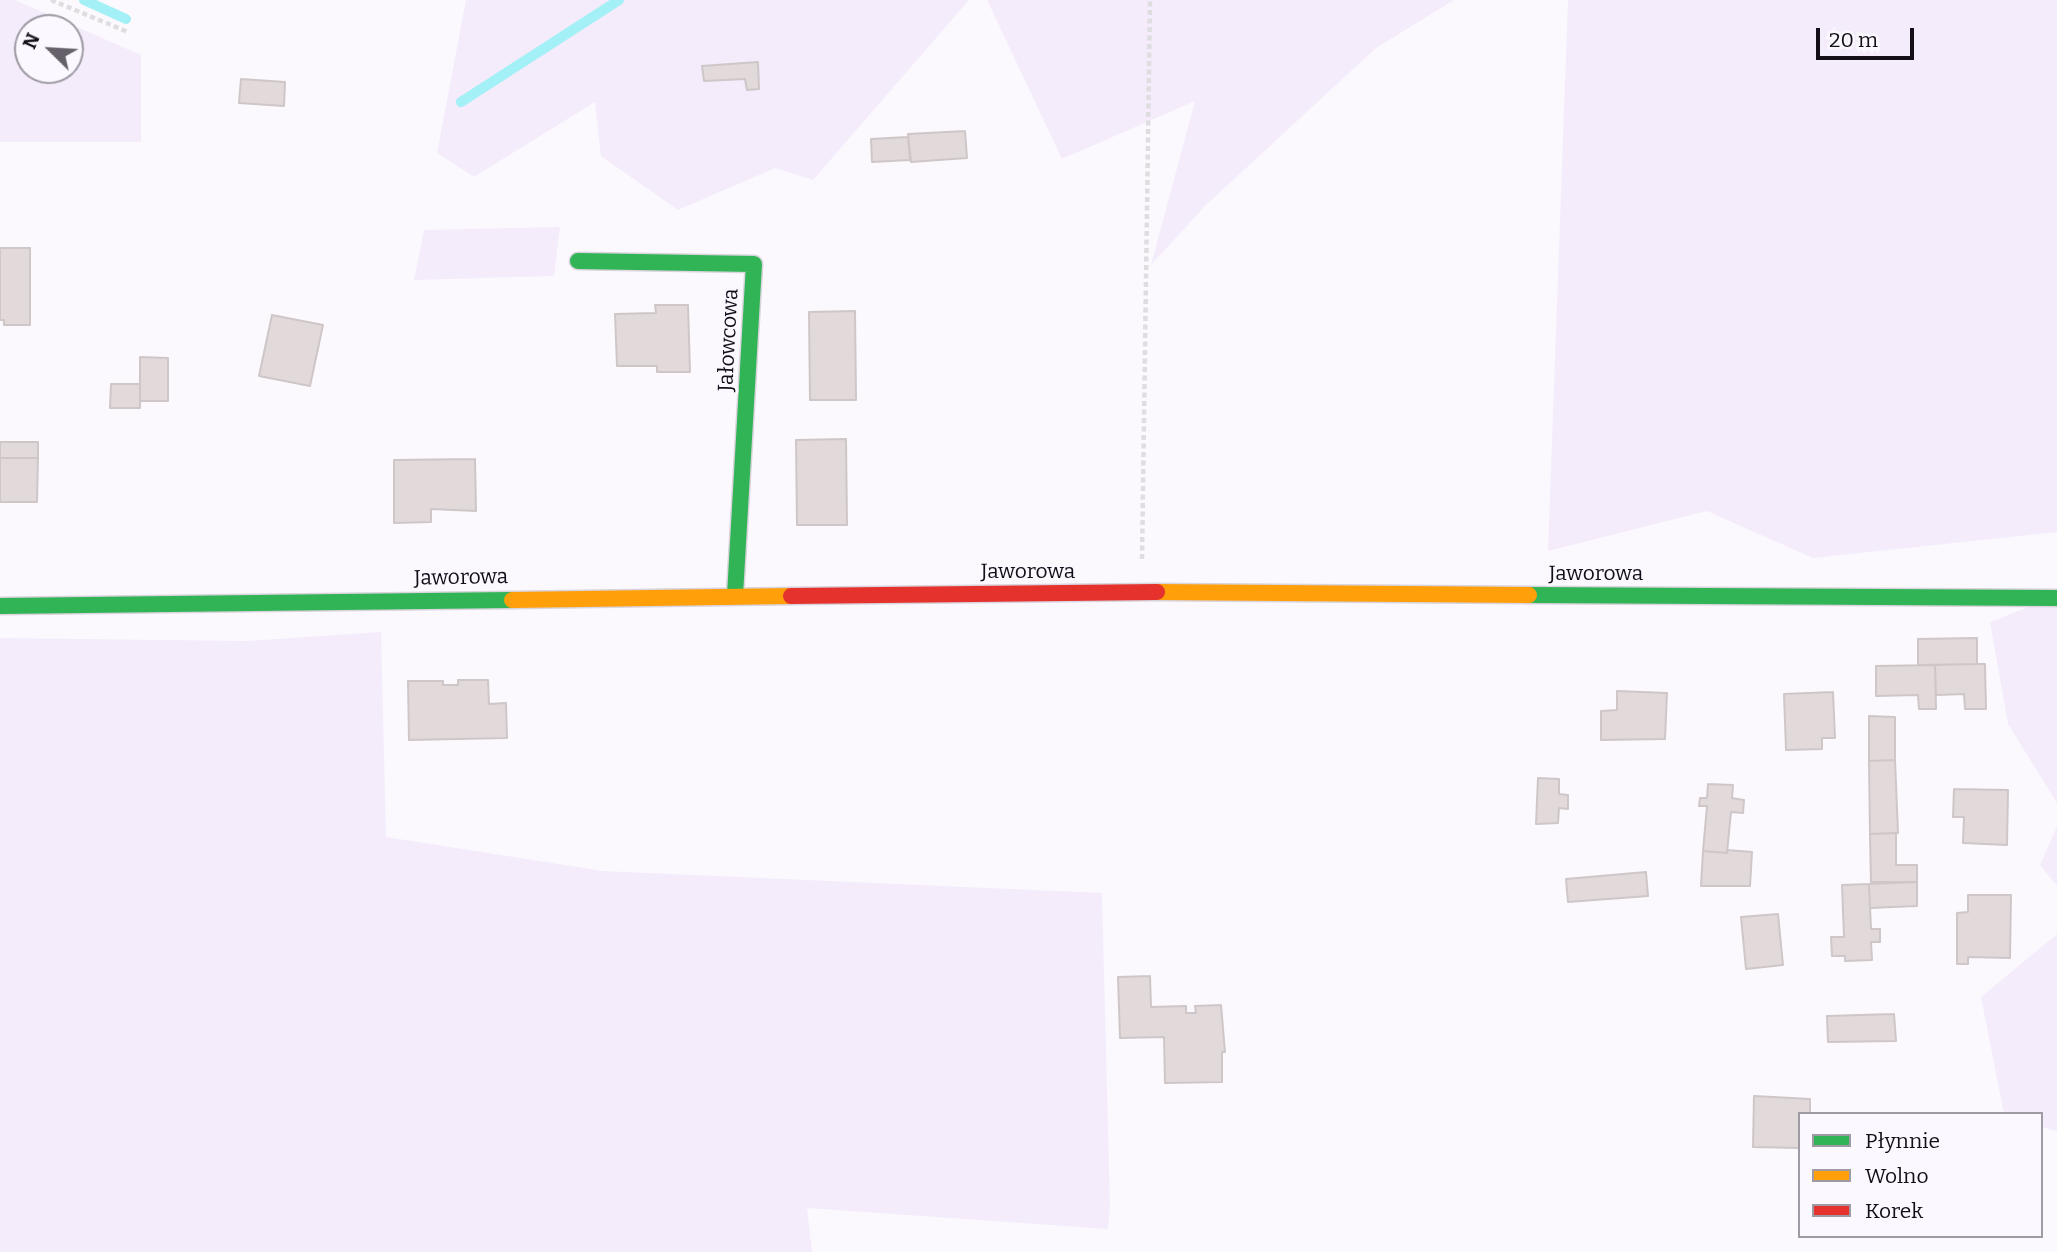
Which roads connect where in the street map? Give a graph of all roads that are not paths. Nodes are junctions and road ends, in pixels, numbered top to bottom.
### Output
1 (578, 261) dead end
2 (735, 595) junction
3 (2057, 598) edge
4 (0, 606) edge

1 - 2 street, Jałowcowa
2 - 3 street, Jaworowa
2 - 4 street, Jaworowa

